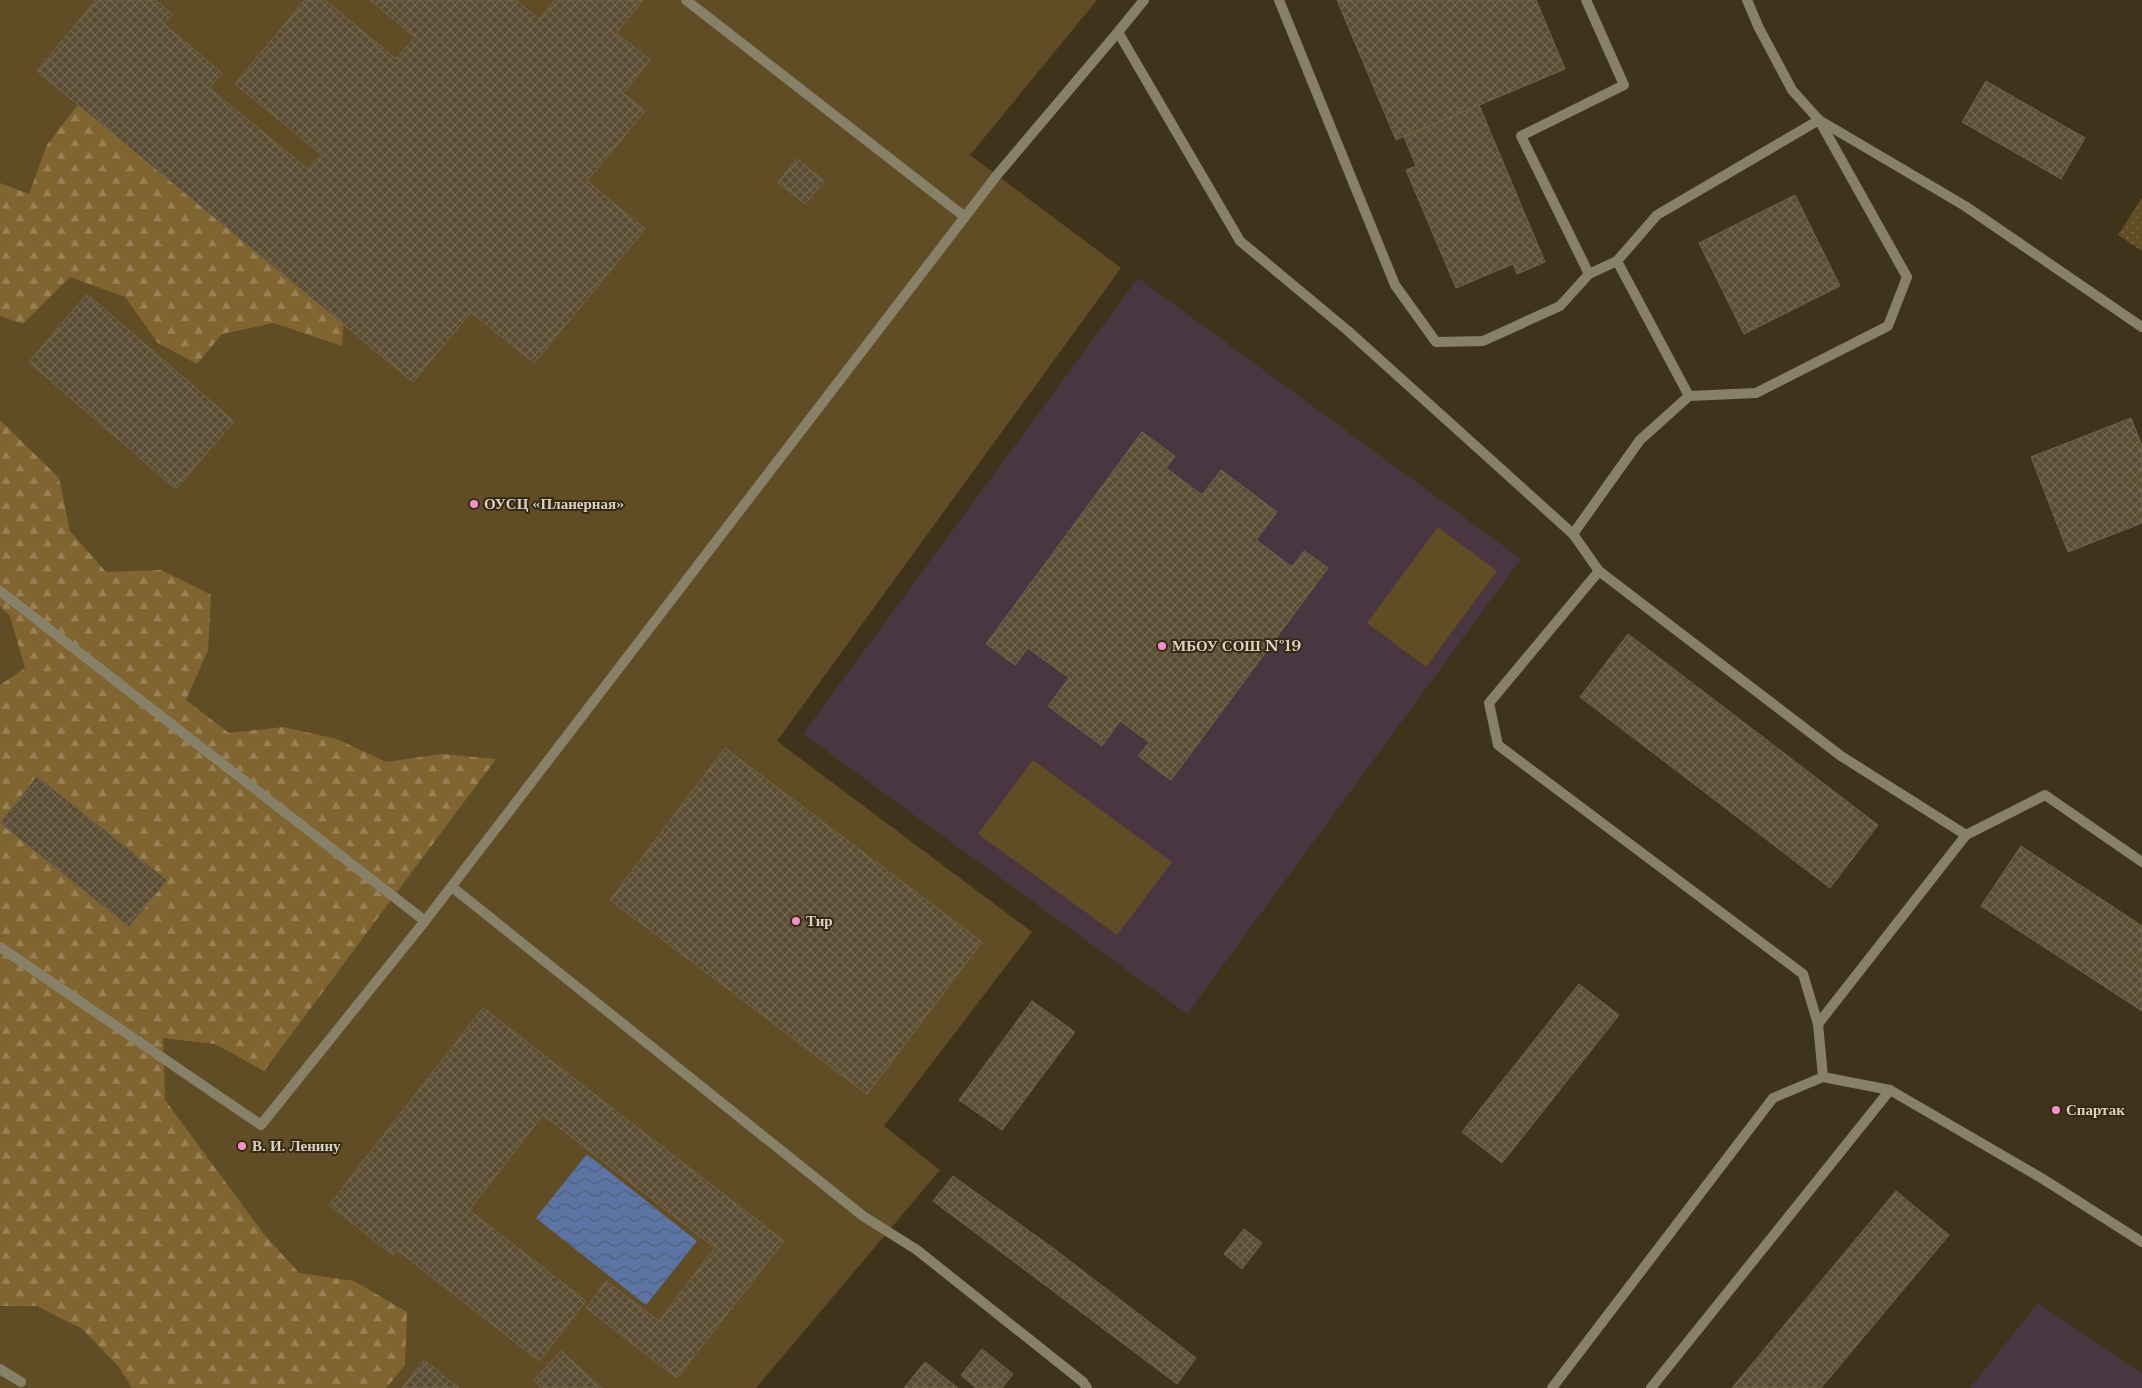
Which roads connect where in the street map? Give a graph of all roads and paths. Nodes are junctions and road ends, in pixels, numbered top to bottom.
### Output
1 (686, 0) edge
2 (1144, 0) edge
3 (1279, 0) edge
4 (1586, 0) edge
5 (1747, 0) edge
6 (1118, 32) junction
7 (1819, 120) junction
8 (965, 217) junction
9 (1617, 261) junction
10 (1589, 274) junction
11 (2142, 327) edge
12 (1689, 396) junction
13 (1572, 534) junction
14 (1599, 571) junction
15 (0, 592) edge
16 (1966, 835) junction
17 (2142, 862) edge
18 (452, 887) junction
19 (426, 921) junction
20 (0, 947) edge
21 (1818, 1024) junction
22 (1823, 1077) junction
23 (1890, 1090) junction
24 (2142, 1242) edge
25 (0, 1369) edge
26 (21, 1382) dead end
27 (1087, 1388) edge
28 (1552, 1388) edge
29 (1651, 1388) edge

1 - 8 street
2 - 6 street
3 - 10 street
4 - 10 street
5 - 7 street
6 - 8 street
6 - 13 street
7 - 9 street
7 - 11 street
7 - 12 street
8 - 18 street
9 - 10 street
9 - 12 street
12 - 13 street
13 - 14 street
14 - 16 street
14 - 21 street
15 - 19 street
16 - 17 street
16 - 21 street
18 - 19 street
18 - 27 street
19 - 20 street
21 - 22 street
22 - 23 street
22 - 28 street
23 - 24 street
23 - 29 street
25 - 26 street

